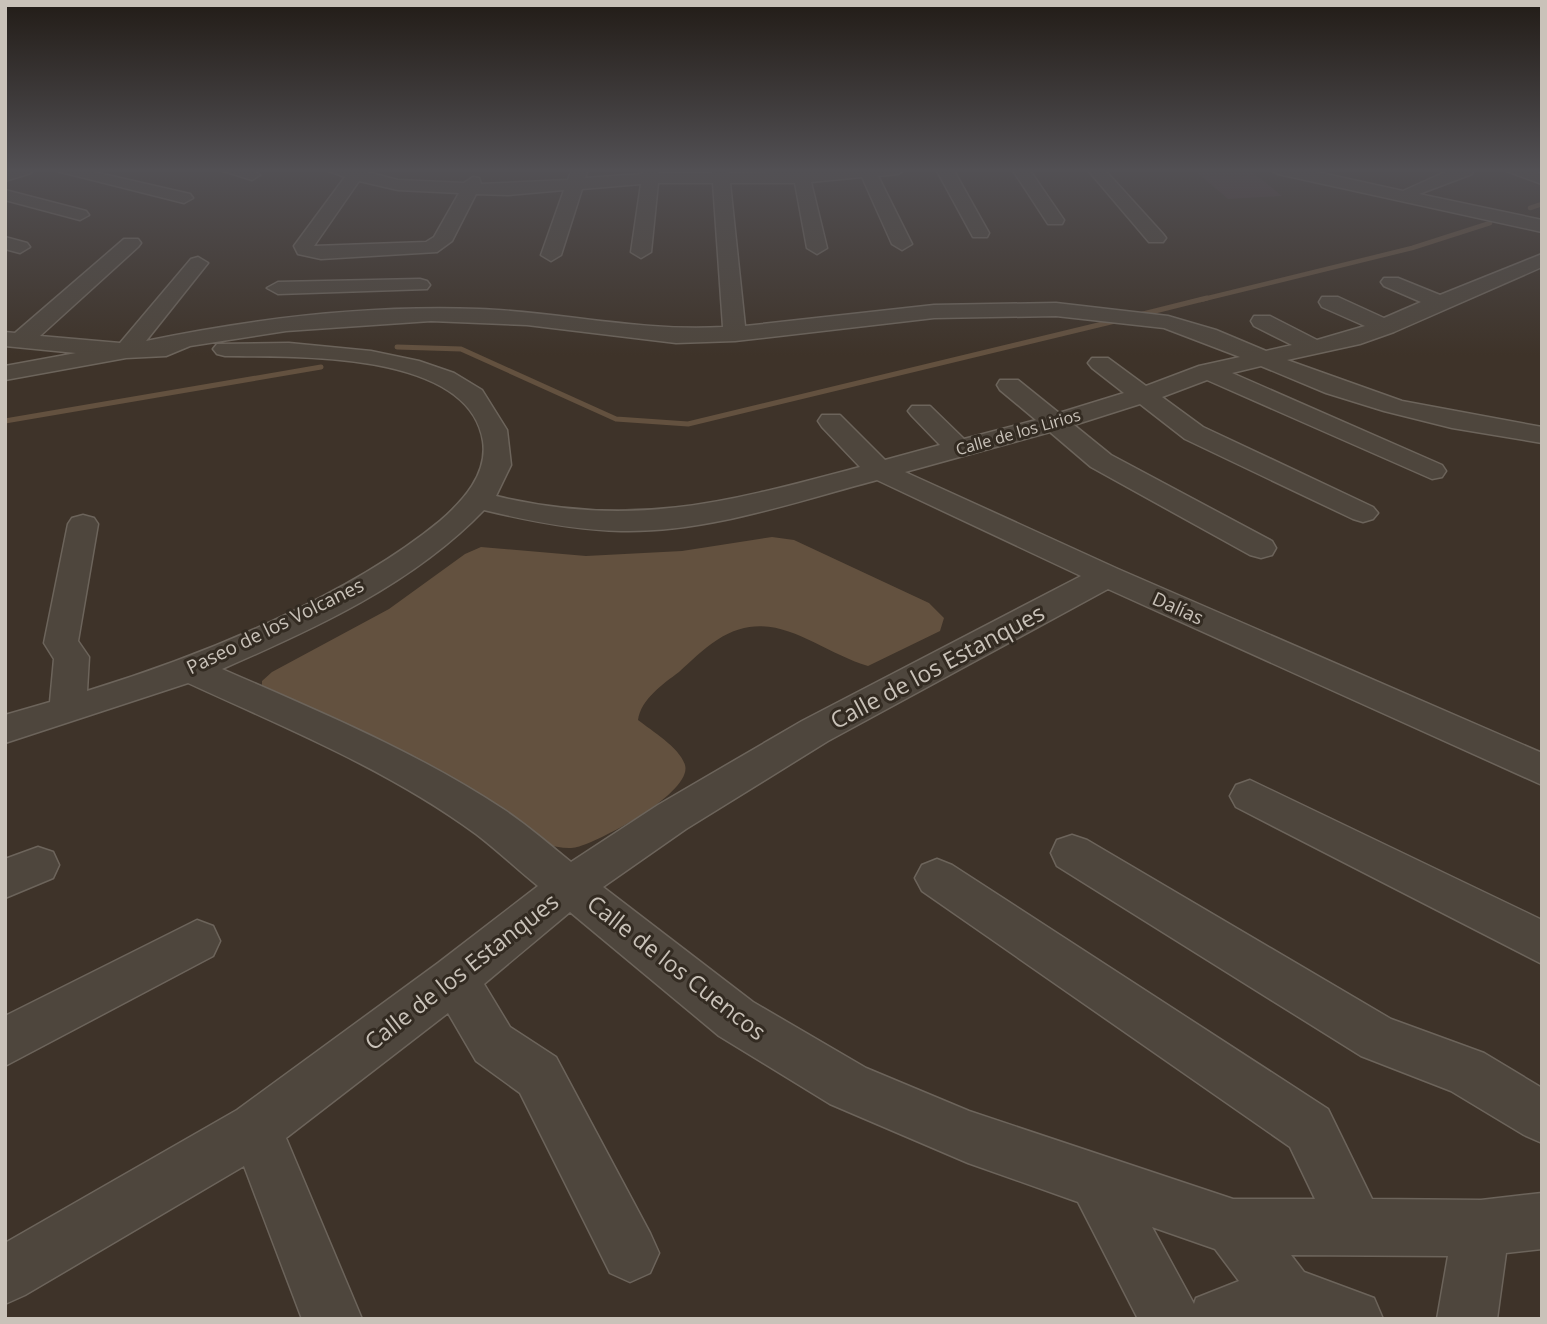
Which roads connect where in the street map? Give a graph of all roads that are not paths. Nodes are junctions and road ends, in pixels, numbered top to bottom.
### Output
1 (316, 231) edge
2 (446, 231) edge
3 (560, 231) edge
4 (643, 231) edge
5 (726, 231) edge
6 (813, 231) edge
7 (896, 231) edge
8 (1150, 231) edge
9 (1156, 238) dead end
10 (131, 243) dead end
11 (902, 244) dead end
12 (817, 248) dead end
13 (370, 251) junction
14 (640, 252) dead end
15 (551, 256) dead end
16 (1542, 260) edge
17 (198, 263) dead end
18 (1391, 282) dead end
19 (420, 285) dead end
20 (350, 286) junction
21 (278, 288) dead end
22 (1330, 302) dead end
23 (1439, 302) junction
24 (331, 320) junction
25 (1262, 321) dead end
26 (1386, 327) junction
27 (735, 334) junction
28 (1183, 335) junction
29 (12, 341) edge
30 (1315, 348) junction
31 (135, 350) junction
32 (1262, 358) junction
33 (1100, 363) dead end
34 (1216, 369) junction
35 (5, 373) edge
36 (1009, 385) dead end
37 (1144, 395) junction
38 (921, 411) dead end
39 (831, 421) dead end
40 (1054, 423) junction
41 (1542, 435) edge
42 (959, 449) junction
43 (879, 470) junction
44 (1432, 471) dead end
45 (478, 500) junction
46 (1363, 513) dead end
47 (83, 524) dead end
48 (1261, 548) dead end
49 (1107, 576) junction
50 (189, 669) junction
51 (67, 711) junction
52 (5, 729) edge
53 (1542, 770) edge
54 (1250, 796) dead end
55 (1072, 853) dead end
56 (937, 877) dead end
57 (571, 885) junction
58 (197, 941) dead end
59 (1542, 943) edge
60 (455, 979) junction
61 (5, 1042) edge
62 (1542, 1117) edge
63 (256, 1129) junction
64 (1097, 1181) junction
65 (1542, 1221) edge
66 (1356, 1226) junction
67 (1233, 1227) junction
68 (1480, 1228) junction
69 (631, 1253) dead end
70 (5, 1275) edge
71 (1285, 1294) junction
72 (332, 1319) edge
73 (1170, 1319) edge
74 (1217, 1319) edge
75 (1353, 1319) edge
76 (1467, 1319) edge

1 - 13 street
2 - 13 street
3 - 15 street
4 - 14 street
5 - 27 street
6 - 12 street
7 - 11 street
8 - 9 street
10 - 29 street
13 - 20 street
16 - 23 street, Calle de los Lirios
17 - 31 street
18 - 23 street
19 - 20 street
20 - 21 street
20 - 24 street
22 - 26 street
23 - 26 street, Calle de los Lirios
24 - 27 street
24 - 31 street
25 - 30 street
26 - 30 street, Calle de los Lirios
27 - 28 street
28 - 32 street
28 - 34 street
29 - 31 street
30 - 32 street, Calle de los Lirios
31 - 35 street, Paseo de los Volcanes
31 - 45 street, Paseo de los Volcanes
32 - 34 street, Calle de los Lirios
32 - 41 street
33 - 37 street
34 - 37 street, Calle de los Lirios
34 - 44 street
36 - 40 street
37 - 40 street, Calle de los Lirios
37 - 46 street
38 - 42 street
39 - 43 street, Dalías
40 - 42 street, Calle de los Lirios
40 - 48 street
42 - 43 street, Calle de los Lirios
43 - 45 street, Calle de los Lirios
43 - 49 street, Dalías
45 - 50 street, Paseo de los Volcanes
47 - 51 street
49 - 53 street, Dalías
49 - 57 street, Calle de los Estanques
50 - 51 street, Paseo de los Volcanes
50 - 57 street, Calle de los Cuencos
51 - 52 street, Paseo de los Volcanes
54 - 59 street
55 - 62 street
56 - 66 street
57 - 60 street, Calle de los Estanques
57 - 64 street, Calle de los Cuencos
58 - 61 street
60 - 63 street, Calle de los Estanques
60 - 69 street
63 - 70 street, Calle de los Estanques
63 - 72 street
64 - 67 street, Calle de los Cuencos
64 - 73 street
65 - 68 street, Calle de los Cuencos
66 - 67 street, Calle de los Cuencos
66 - 68 street, Calle de los Cuencos
67 - 71 street
68 - 76 street
71 - 74 street
71 - 75 street

